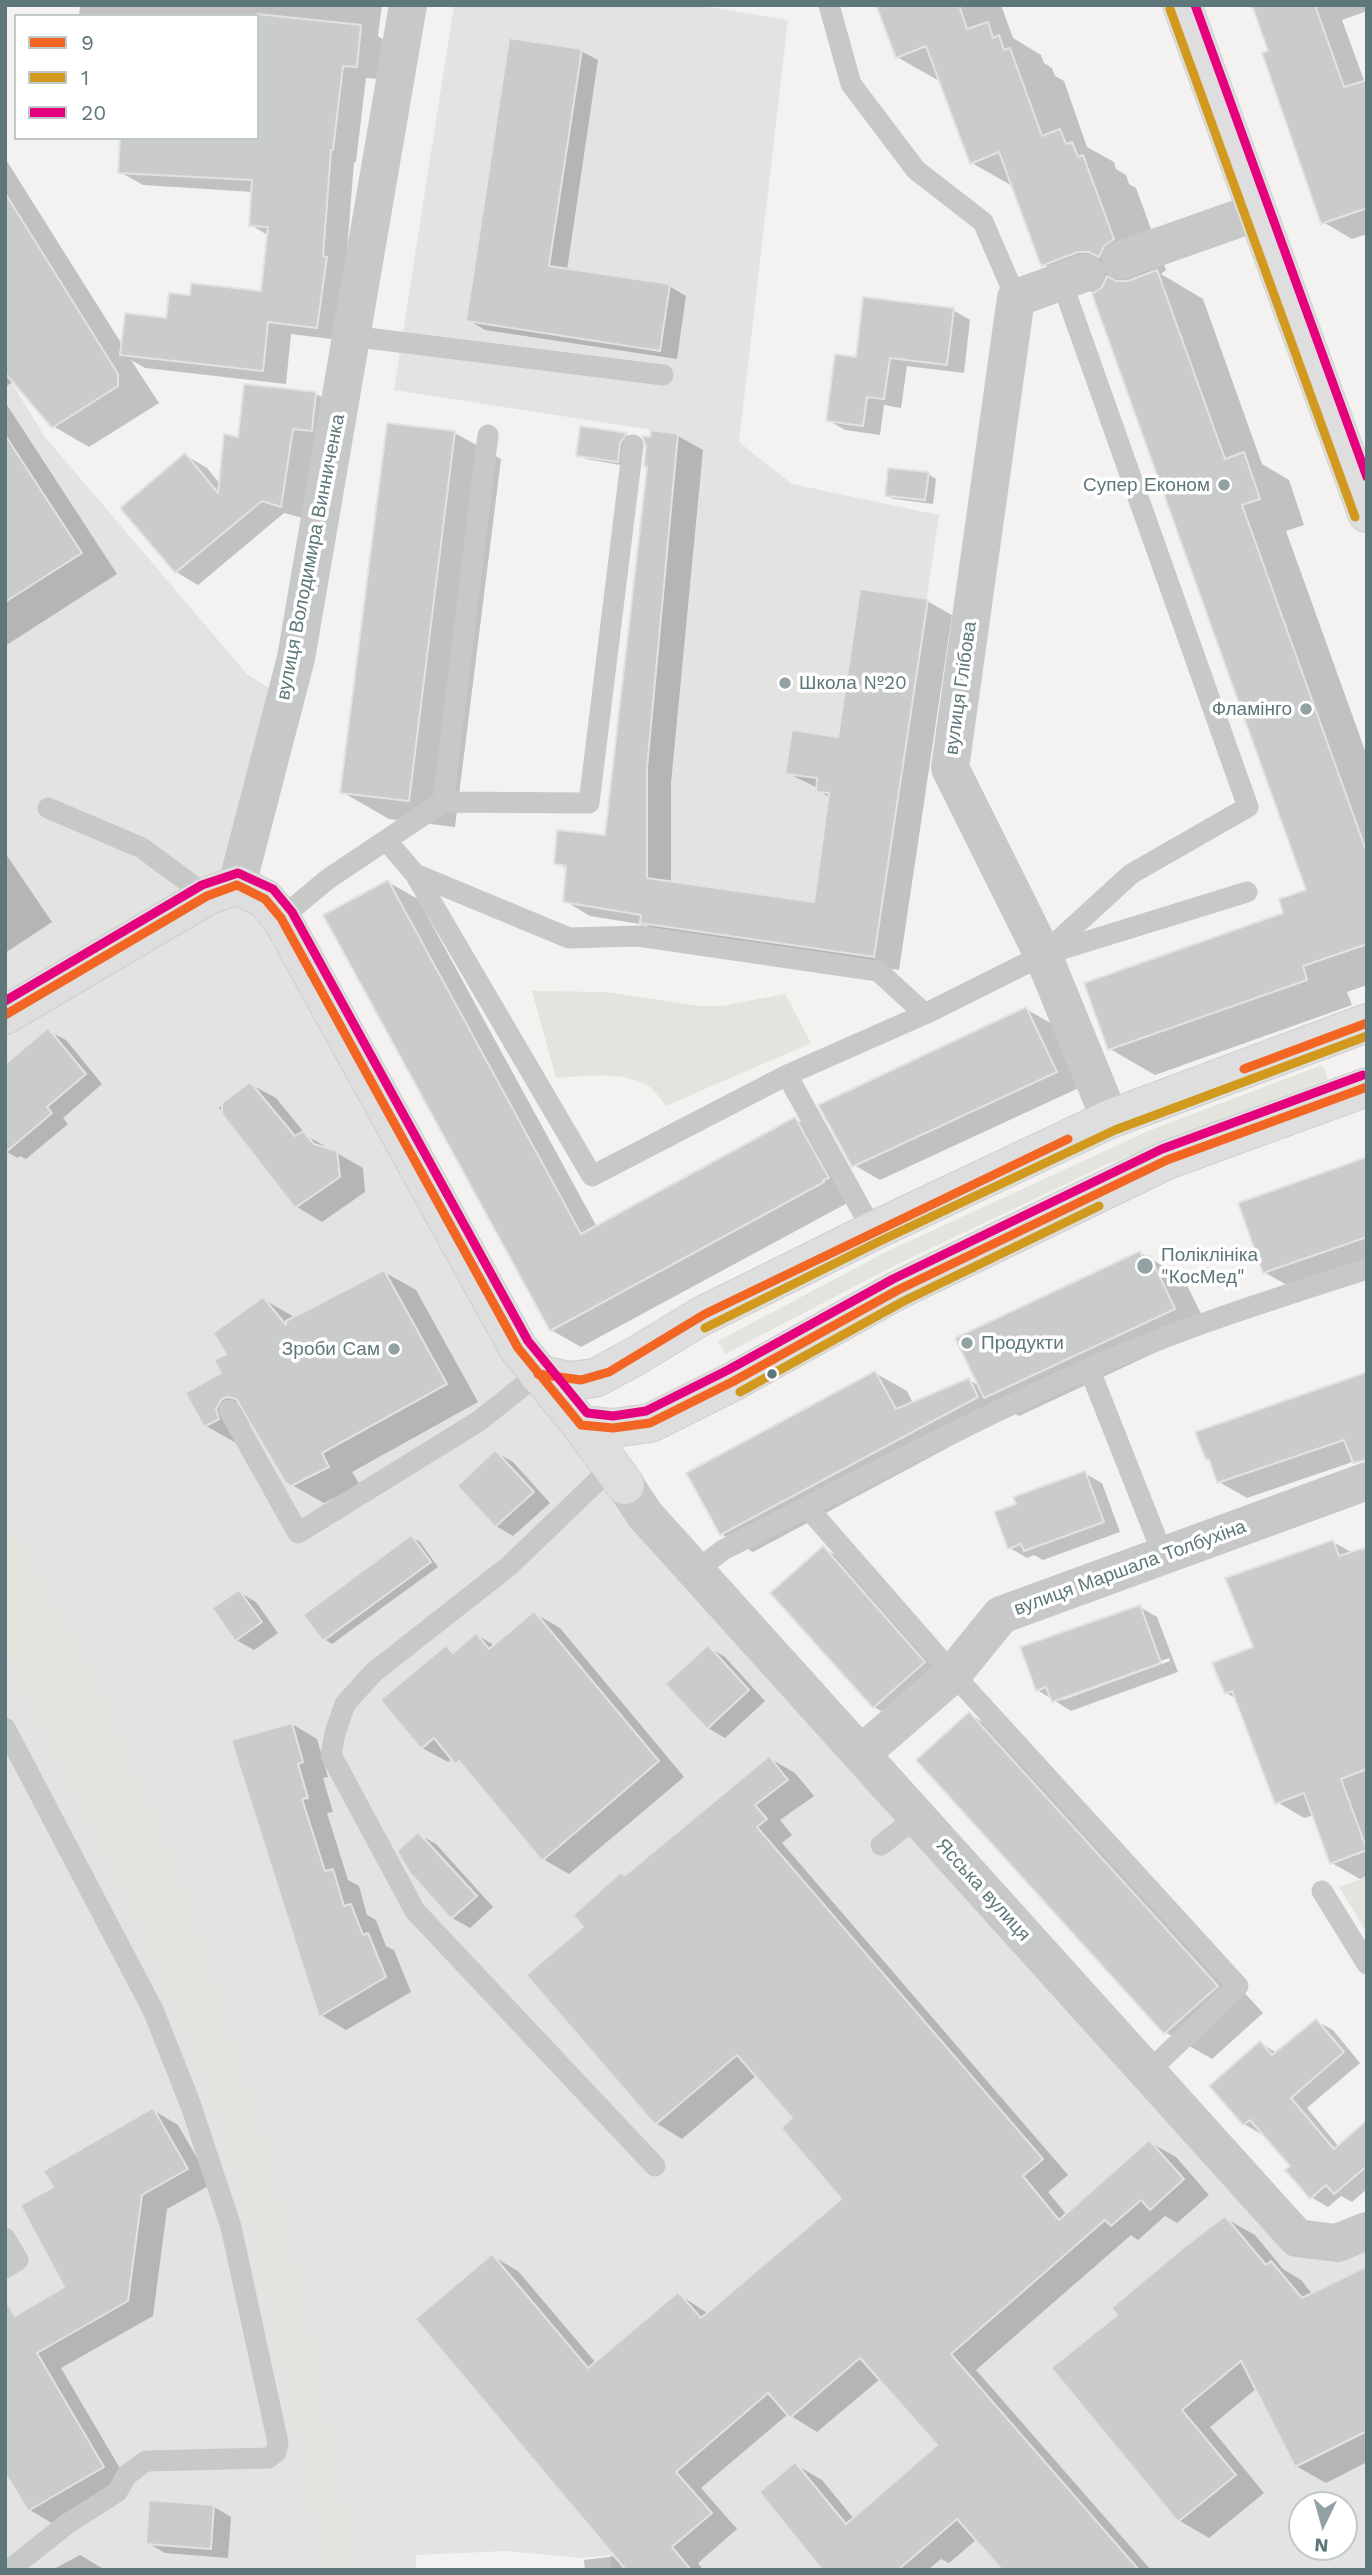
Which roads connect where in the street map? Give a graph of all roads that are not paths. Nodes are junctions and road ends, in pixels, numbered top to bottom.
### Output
1 (408, 5) edge
2 (829, 5) edge
3 (1182, 5) edge
4 (1257, 212) junction
5 (1121, 260) dead end
6 (1073, 277) joint
7 (1016, 299) junction
8 (351, 336) junction
9 (663, 375) dead end
10 (488, 435) dead end
11 (633, 445) dead end
12 (1363, 489) edge
13 (443, 802) junction
14 (48, 808) dead end
15 (386, 840) junction
16 (415, 874) junction
17 (222, 890) junction
18 (1247, 892) dead end
19 (281, 918) junction
20 (1043, 955) junction
21 (925, 1014) junction
22 (5, 1015) edge
23 (1367, 1023) edge
24 (787, 1075) junction
25 (1367, 1087) edge
26 (1110, 1119) junction
27 (873, 1231) junction
28 (1367, 1269) edge
29 (1090, 1368) junction
30 (538, 1374) junction
31 (229, 1410) dead end
32 (650, 1423) junction
33 (581, 1425) junction
34 (619, 1476) junction
35 (1367, 1481) edge
36 (807, 1507) junction
37 (1163, 1555) junction
38 (696, 1571) junction
39 (953, 1674) junction
40 (5, 1728) edge
41 (860, 1754) junction
42 (917, 1817) junction
43 (881, 1846) dead end
44 (1322, 1891) dead end
45 (1367, 1964) edge
46 (1147, 2073) junction
47 (655, 2166) dead end
48 (1367, 2231) edge
49 (5, 2238) edge
50 (5, 2268) edge
51 (9, 2570) edge

1 - 8 street, вулиця Володимира Винниченка
2 - 7 lane
3 - 4 main road
4 - 5 street
4 - 12 main road
6 - 7 street
6 - 20 lane
7 - 20 street, вулиця Глібова
8 - 9 lane
8 - 17 street, вулиця Володимира Винниченка
10 - 13 lane
11 - 13 lane
13 - 15 lane
14 - 17 lane
15 - 16 lane
15 - 19 lane
16 - 21 lane
16 - 24 lane
17 - 19 main road
17 - 22 main road
18 - 20 lane
19 - 30 main road
20 - 21 lane
20 - 26 street, вулиця Глібова
21 - 24 lane
23 - 26 main road
24 - 27 lane
25 - 32 main road
26 - 27 main road
27 - 30 main road
28 - 29 lane
29 - 36 lane
29 - 37 lane
30 - 31 lane
30 - 33 main road
32 - 33 main road
32 - 34 main road
33 - 34 main road
34 - 38 street, Ясська вулиця
34 - 47 lane
35 - 37 street, вулиця Маршала Толбухіна
36 - 38 lane
36 - 39 lane
37 - 39 street, вулиця Маршала Толбухіна
38 - 41 street, Ясська вулиця
39 - 41 street, вулиця Маршала Толбухіна
39 - 46 lane
40 - 51 lane
41 - 42 street, Ясська вулиця
42 - 43 lane
42 - 46 street, Ясська вулиця
44 - 45 lane
46 - 48 street, Ясська вулиця
49 - 50 lane

